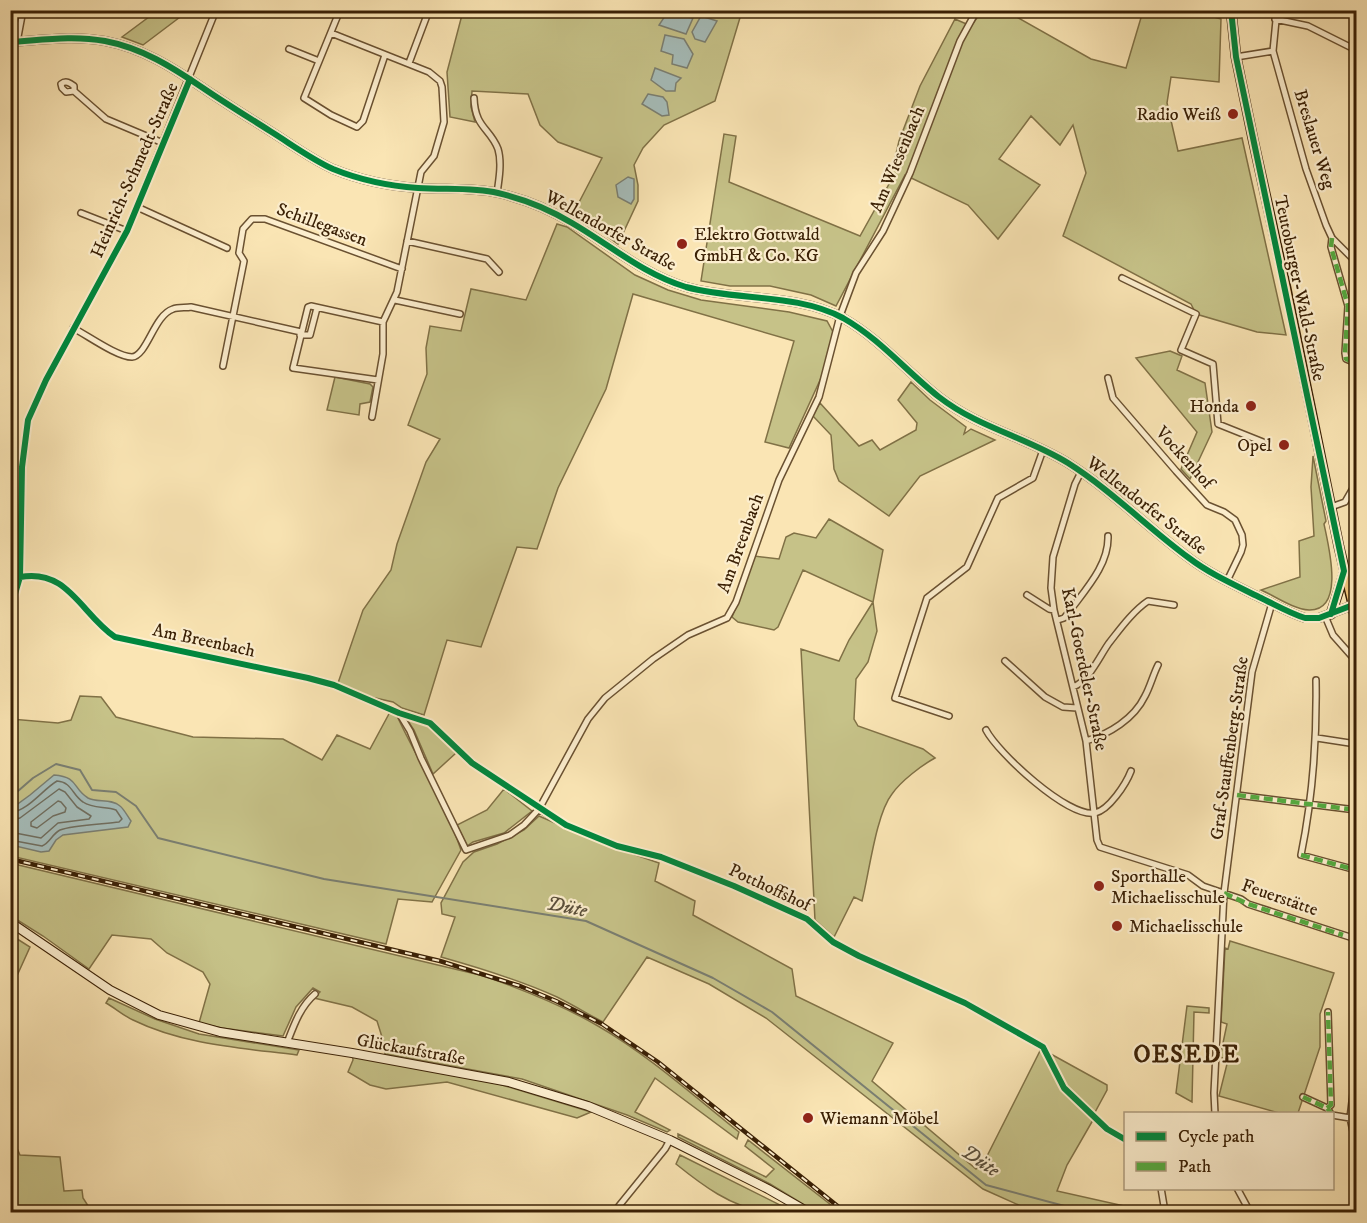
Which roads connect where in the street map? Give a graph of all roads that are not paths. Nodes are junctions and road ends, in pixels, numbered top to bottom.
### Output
1 (23, 10) edge
2 (216, 10) edge
3 (340, 10) edge
4 (429, 10) edge
5 (977, 10) edge
6 (1231, 10) edge
7 (1277, 10) edge
8 (1275, 19) junction
9 (331, 33) junction
10 (14, 42) edge
11 (289, 49) dead end
12 (1356, 50) edge
13 (1273, 51) junction
14 (385, 55) junction
15 (1236, 57) junction
16 (319, 61) junction
17 (409, 63) junction
18 (190, 79) junction
19 (74, 91) dead end
20 (474, 98) dead end
21 (163, 143) junction
22 (418, 188) junction
23 (497, 192) junction
24 (137, 207) junction
25 (81, 213) dead end
26 (127, 231) junction
27 (1332, 238) junction
28 (407, 241) junction
29 (227, 248) dead end
30 (1356, 262) edge
31 (402, 268) junction
32 (499, 272) dead end
33 (1122, 278) dead end
34 (395, 300) junction
35 (317, 308) junction
36 (459, 314) dead end
37 (233, 316) junction
38 (840, 316) junction
39 (383, 322) junction
40 (74, 328) junction
41 (301, 333) junction
42 (1356, 363) edge
43 (223, 366) dead end
44 (1108, 378) dead end
45 (378, 380) junction
46 (372, 417) dead end
47 (1263, 442) dead end
48 (1043, 450) junction
49 (1081, 472) junction
50 (1356, 483) edge
51 (1331, 507) junction
52 (1108, 536) dead end
53 (1344, 571) junction
54 (20, 577) junction
55 (1227, 581) junction
56 (1027, 595) dead end
57 (1272, 603) junction
58 (1174, 605) dead end
59 (1355, 607) edge
60 (1054, 609) junction
61 (10, 611) edge
62 (1328, 615) junction
63 (1356, 619) edge
64 (1058, 620) junction
65 (1005, 661) dead end
66 (1356, 661) edge
67 (1158, 665) dead end
68 (1316, 680) dead end
69 (1073, 687) junction
70 (1077, 708) junction
71 (949, 716) dead end
72 (986, 730) dead end
73 (1317, 738) junction
74 (1086, 741) junction
75 (1356, 744) edge
76 (1131, 771) dead end
77 (1236, 795) junction
78 (1310, 805) junction
79 (539, 809) junction
80 (1356, 810) edge
81 (1095, 813) junction
82 (1097, 840) joint
83 (1356, 870) edge
84 (1224, 893) junction
85 (10, 922) edge
86 (1356, 939) edge
87 (315, 994) dead end
88 (1328, 1012) dead end
89 (287, 1043) junction
90 (1043, 1047) dead end
91 (1356, 1069) edge
92 (1303, 1097) dead end
93 (1215, 1112) edge
94 (1330, 1112) edge
95 (1334, 1113) edge
96 (1350, 1118) junction
97 (670, 1140) junction
98 (1356, 1145) edge
99 (1161, 1190) edge
100 (1238, 1190) edge
101 (614, 1212) edge
102 (808, 1212) edge
103 (1165, 1212) edge
104 (1250, 1212) edge

1 - 10 street
2 - 18 street, Heinrich-Schmedt-Straße
3 - 9 street
4 - 17 street
5 - 38 street, Am Wiesenbach
6 - 15 main road, Teutoburger-Wald-Straße
7 - 8 street, Breslauer Weg
8 - 12 street
8 - 13 street, Breslauer Weg
9 - 14 street
9 - 16 street
10 - 18 street, Wellendorfer Straße
11 - 16 street
13 - 15 street
13 - 27 street, Breslauer Weg
14 - 16 street
14 - 17 street
15 - 51 main road, Teutoburger-Wald-Straße
17 - 22 street
18 - 21 street, Heinrich-Schmedt-Straße
18 - 22 street, Wellendorfer Straße
19 - 21 street
20 - 23 street
21 - 24 street, Heinrich-Schmedt-Straße
22 - 23 street, Wellendorfer Straße
22 - 28 street
23 - 38 street, Wellendorfer Straße
24 - 26 street, Heinrich-Schmedt-Straße
24 - 29 street, Heinrich-Schmedt-Straße
25 - 26 street
26 - 40 street, Heinrich-Schmedt-Straße
27 - 30 street, Breslauer Weg
27 - 42 street
28 - 31 street
28 - 32 street
31 - 34 street
31 - 37 street, Schillegassen
33 - 47 street
34 - 36 street
34 - 39 street
35 - 39 street
35 - 41 street
35 - 41 street
37 - 40 street
37 - 41 street
37 - 43 street
38 - 48 street, Wellendorfer Straße
38 - 79 street, Am Breenbach
39 - 45 street
40 - 54 street, Heinrich-Schmedt-Straße
41 - 45 street
44 - 55 street, Vockenhof
45 - 46 street
48 - 49 street, Wellendorfer Straße
48 - 71 street
49 - 55 street, Wellendorfer Straße
49 - 60 street, Karl-Goerdeler-Straße
50 - 51 street
51 - 53 main road, Teutoburger-Wald-Straße
52 - 64 street
53 - 59 main road, Teutoburger-Wald-Straße
53 - 62 main road
54 - 61 street, Heinrich-Schmedt-Straße
54 - 79 street, Am Breenbach
55 - 57 street, Wellendorfer Straße
56 - 60 street
57 - 62 street, Wellendorfer Straße
57 - 77 street, Graf-Stauffenberg-Straße
58 - 69 street
59 - 62 street, Wellendorfer Straße
59 - 63 highway
60 - 64 street, Karl-Goerdeler-Straße
62 - 66 street
64 - 69 street, Karl-Goerdeler-Straße
65 - 70 street
67 - 74 street
68 - 73 street
69 - 70 street, Karl-Goerdeler-Straße
70 - 74 street, Karl-Goerdeler-Straße
72 - 81 street
73 - 75 street
73 - 78 street
74 - 81 street, Karl-Goerdeler-Straße
76 - 81 street
77 - 78 street
77 - 84 street, Graf-Stauffenberg-Straße
78 - 80 street
78 - 83 street
79 - 90 street, Potthoffshof
81 - 82 street, Karl-Goerdeler-Straße
82 - 84 street, Feuerstätte
84 - 86 street, Feuerstätte
84 - 93 street, Graf-Stauffenberg-Straße
85 - 89 street, Glückaufstraße
87 - 89 street
88 - 94 street
89 - 97 street, Glückaufstraße
91 - 96 street
92 - 94 street
95 - 96 street
96 - 98 street
97 - 101 street
97 - 102 street, Glückaufstraße
99 - 103 street
100 - 104 street

